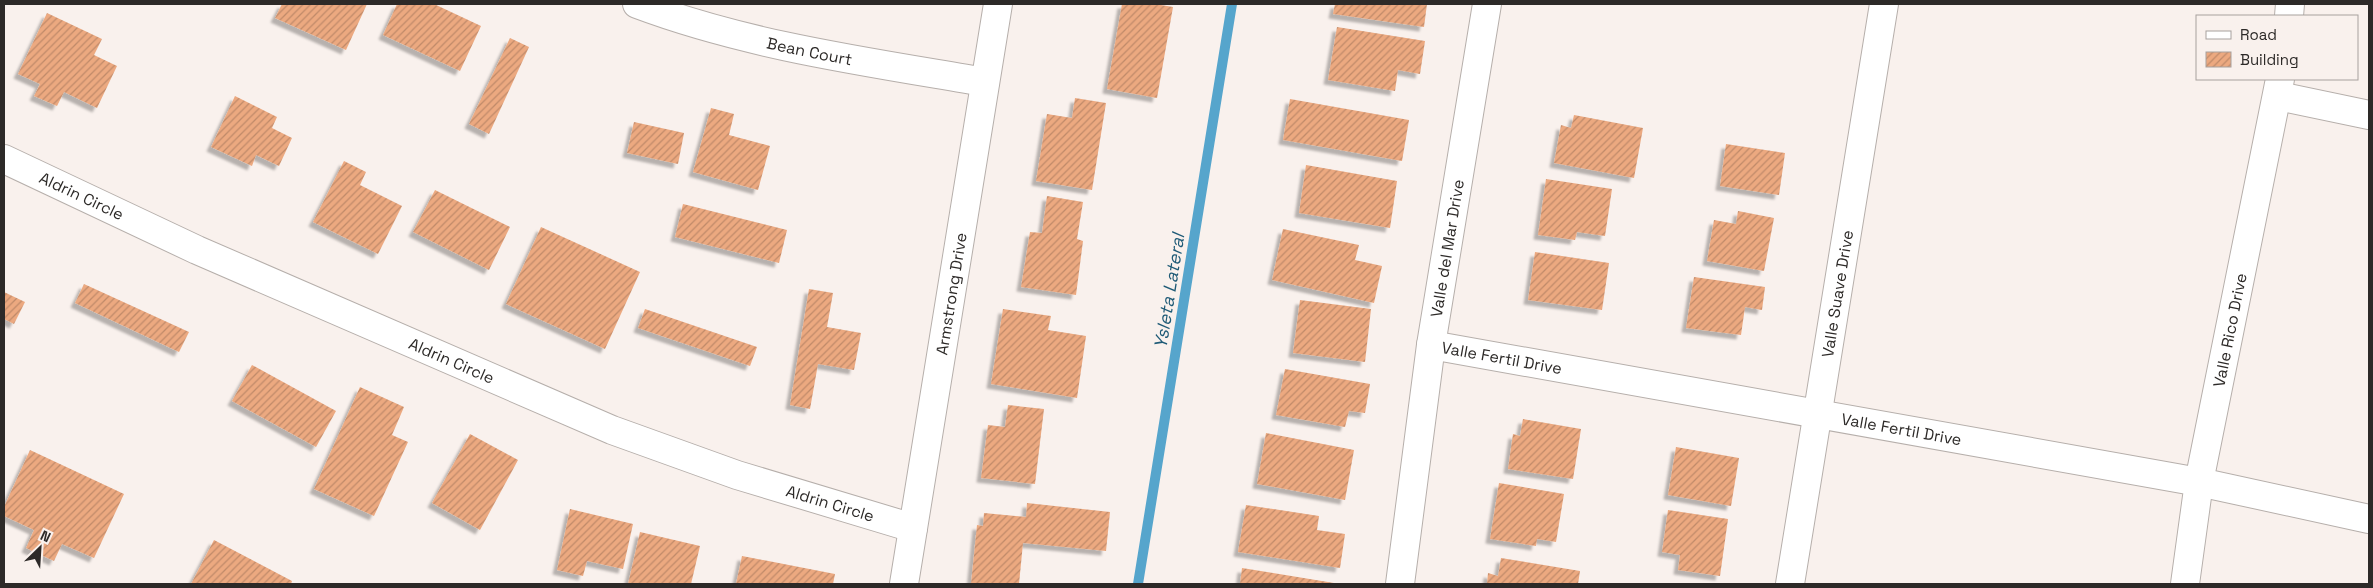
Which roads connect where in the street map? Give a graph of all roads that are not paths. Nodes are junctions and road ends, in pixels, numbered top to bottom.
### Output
1 (637, 4) edge
2 (998, 4) edge
3 (1487, 4) edge
4 (1884, 4) edge
5 (985, 82) junction
6 (2279, 87) edge
7 (2369, 115) edge
8 (4, 159) edge
9 (1431, 345) junction
10 (1816, 413) junction
11 (2199, 482) junction
12 (2369, 519) edge
13 (913, 528) junction
14 (904, 584) edge
15 (1400, 584) edge
16 (1790, 584) edge
17 (2185, 584) edge

1 - 5 street, Bean Court
2 - 5 street, Armstrong Drive
3 - 9 street, Valle del Mar Drive
4 - 10 street, Valle Suave Drive
5 - 13 street, Armstrong Drive
6 - 7 street
6 - 11 street, Valle Rico Drive
8 - 13 street, Aldrin Circle
9 - 10 street, Valle Fertil Drive
9 - 15 street, Valle del Mar Drive
10 - 11 street, Valle Fertil Drive
10 - 16 street, Valle Suave Drive
11 - 12 street, Valle Fertil Drive
11 - 17 street, Valle Rico Drive
13 - 14 street, Armstrong Drive

